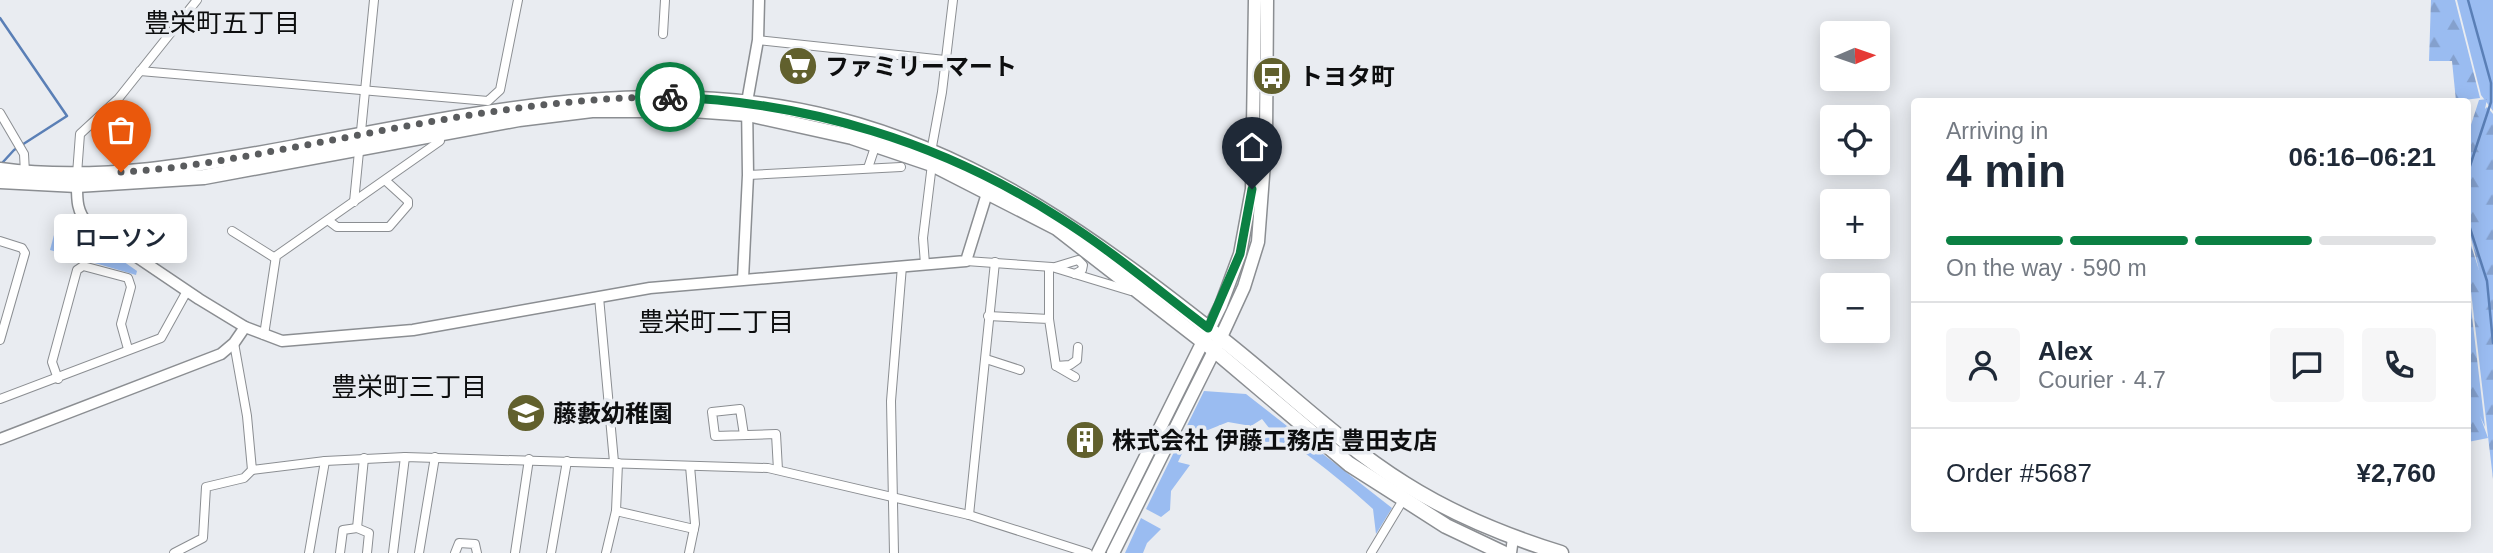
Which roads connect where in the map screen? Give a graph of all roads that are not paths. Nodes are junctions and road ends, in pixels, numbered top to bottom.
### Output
1 (197, 0) edge
2 (374, 0) edge
3 (518, 0) edge
4 (665, 0) edge
5 (759, 0) edge
6 (953, 0) edge
7 (1255, 0) edge
8 (1268, 0) edge
9 (663, 34) dead end
10 (758, 40) junction
11 (945, 60) junction
12 (140, 71) junction
13 (366, 92) junction
14 (482, 108) junction
15 (747, 108) junction
16 (0, 113) edge
17 (439, 133) junction
18 (362, 140) junction
19 (876, 144) junction
20 (931, 158) junction
21 (901, 167) dead end
22 (868, 168) junction
23 (0, 170) edge
24 (25, 173) junction
25 (748, 175) junction
26 (77, 180) junction
27 (0, 181) edge
28 (386, 181) junction
29 (990, 185) junction
30 (354, 202) junction
31 (329, 221) junction
32 (232, 231) dead end
33 (0, 241) edge
34 (275, 257) junction
35 (966, 261) junction
36 (995, 262) junction
37 (925, 264) junction
38 (902, 266) junction
39 (1051, 267) junction
40 (1075, 274) junction
41 (743, 279) junction
42 (187, 291) junction
43 (1141, 293) junction
44 (599, 297) junction
45 (988, 316) junction
46 (1049, 319) junction
47 (245, 327) junction
48 (264, 335) junction
49 (1211, 339) junction
50 (0, 340) edge
51 (234, 343) junction
52 (1078, 348) dead end
53 (128, 349) junction
54 (986, 359) junction
55 (1056, 366) junction
56 (1020, 370) dead end
57 (1074, 377) dead end
58 (58, 379) junction
59 (0, 399) edge
60 (744, 435) junction
61 (0, 439) edge
62 (405, 457) junction
63 (435, 457) junction
64 (364, 458) junction
65 (529, 459) junction
66 (567, 460) junction
67 (325, 461) junction
68 (616, 462) junction
69 (690, 466) junction
70 (252, 470) junction
71 (778, 470) junction
72 (894, 499) junction
73 (1403, 500) junction
74 (616, 511) junction
75 (969, 515) junction
76 (357, 528) junction
77 (694, 529) junction
78 (1513, 538) junction
79 (174, 553) edge
80 (309, 553) edge
81 (340, 553) edge
82 (367, 553) edge
83 (393, 553) edge
84 (419, 553) edge
85 (455, 553) edge
86 (477, 553) edge
87 (515, 553) edge
88 (551, 553) edge
89 (606, 553) edge
90 (689, 553) edge
91 (894, 553) edge
92 (1088, 553) edge
93 (1098, 553) edge
94 (1113, 553) edge
95 (1371, 553) edge
96 (1503, 553) edge
97 (1511, 553) edge
98 (1560, 553) edge

1 - 12 street
2 - 13 street
3 - 14 street
4 - 9 street
5 - 10 street
6 - 11 street
7 - 49 main road
8 - 49 main road
10 - 11 street
10 - 15 street
11 - 20 street
12 - 13 street
12 - 26 street
13 - 14 street
13 - 18 street
14 - 15 highway
14 - 18 highway
15 - 17 highway
15 - 19 highway
15 - 20 highway
15 - 25 street
16 - 24 street
17 - 18 highway
17 - 28 street
18 - 26 highway
18 - 30 street
19 - 20 highway
19 - 22 street
20 - 29 highway
20 - 37 street
21 - 22 street
22 - 25 street
23 - 24 highway
24 - 26 highway
25 - 41 street
26 - 27 highway
26 - 42 street
28 - 30 street
28 - 31 street
29 - 35 street
29 - 43 highway
29 - 49 highway
30 - 31 street
31 - 34 street
32 - 34 street
33 - 50 street
34 - 48 street
35 - 36 street
35 - 37 street
36 - 39 street
36 - 45 street
37 - 38 street
38 - 41 street
38 - 72 street
39 - 40 street
39 - 40 street
39 - 46 street
40 - 43 street
41 - 44 street
42 - 47 street
42 - 53 street
43 - 49 highway
44 - 48 street
44 - 68 street
45 - 46 street
45 - 54 street
46 - 55 street
47 - 48 street
47 - 51 street
49 - 73 highway
49 - 78 highway
49 - 93 main road
49 - 94 main road
51 - 61 street
51 - 70 street
52 - 55 street
53 - 58 street
53 - 58 street
54 - 56 street
54 - 75 street
55 - 57 street
58 - 59 street
60 - 60 street
60 - 71 street
62 - 63 street
62 - 64 street
62 - 83 street
63 - 65 street
63 - 84 street
64 - 67 street
64 - 76 street
65 - 66 street
65 - 87 street
66 - 68 street
66 - 88 street
67 - 70 street
67 - 80 street
68 - 69 street
68 - 74 street
69 - 71 street
69 - 77 street
70 - 79 street
71 - 72 street
72 - 75 street
72 - 91 street
73 - 95 street
73 - 96 highway
74 - 77 street
74 - 89 street
75 - 92 street
76 - 81 street
76 - 82 street
77 - 90 street
78 - 97 street
78 - 98 highway
85 - 86 street

